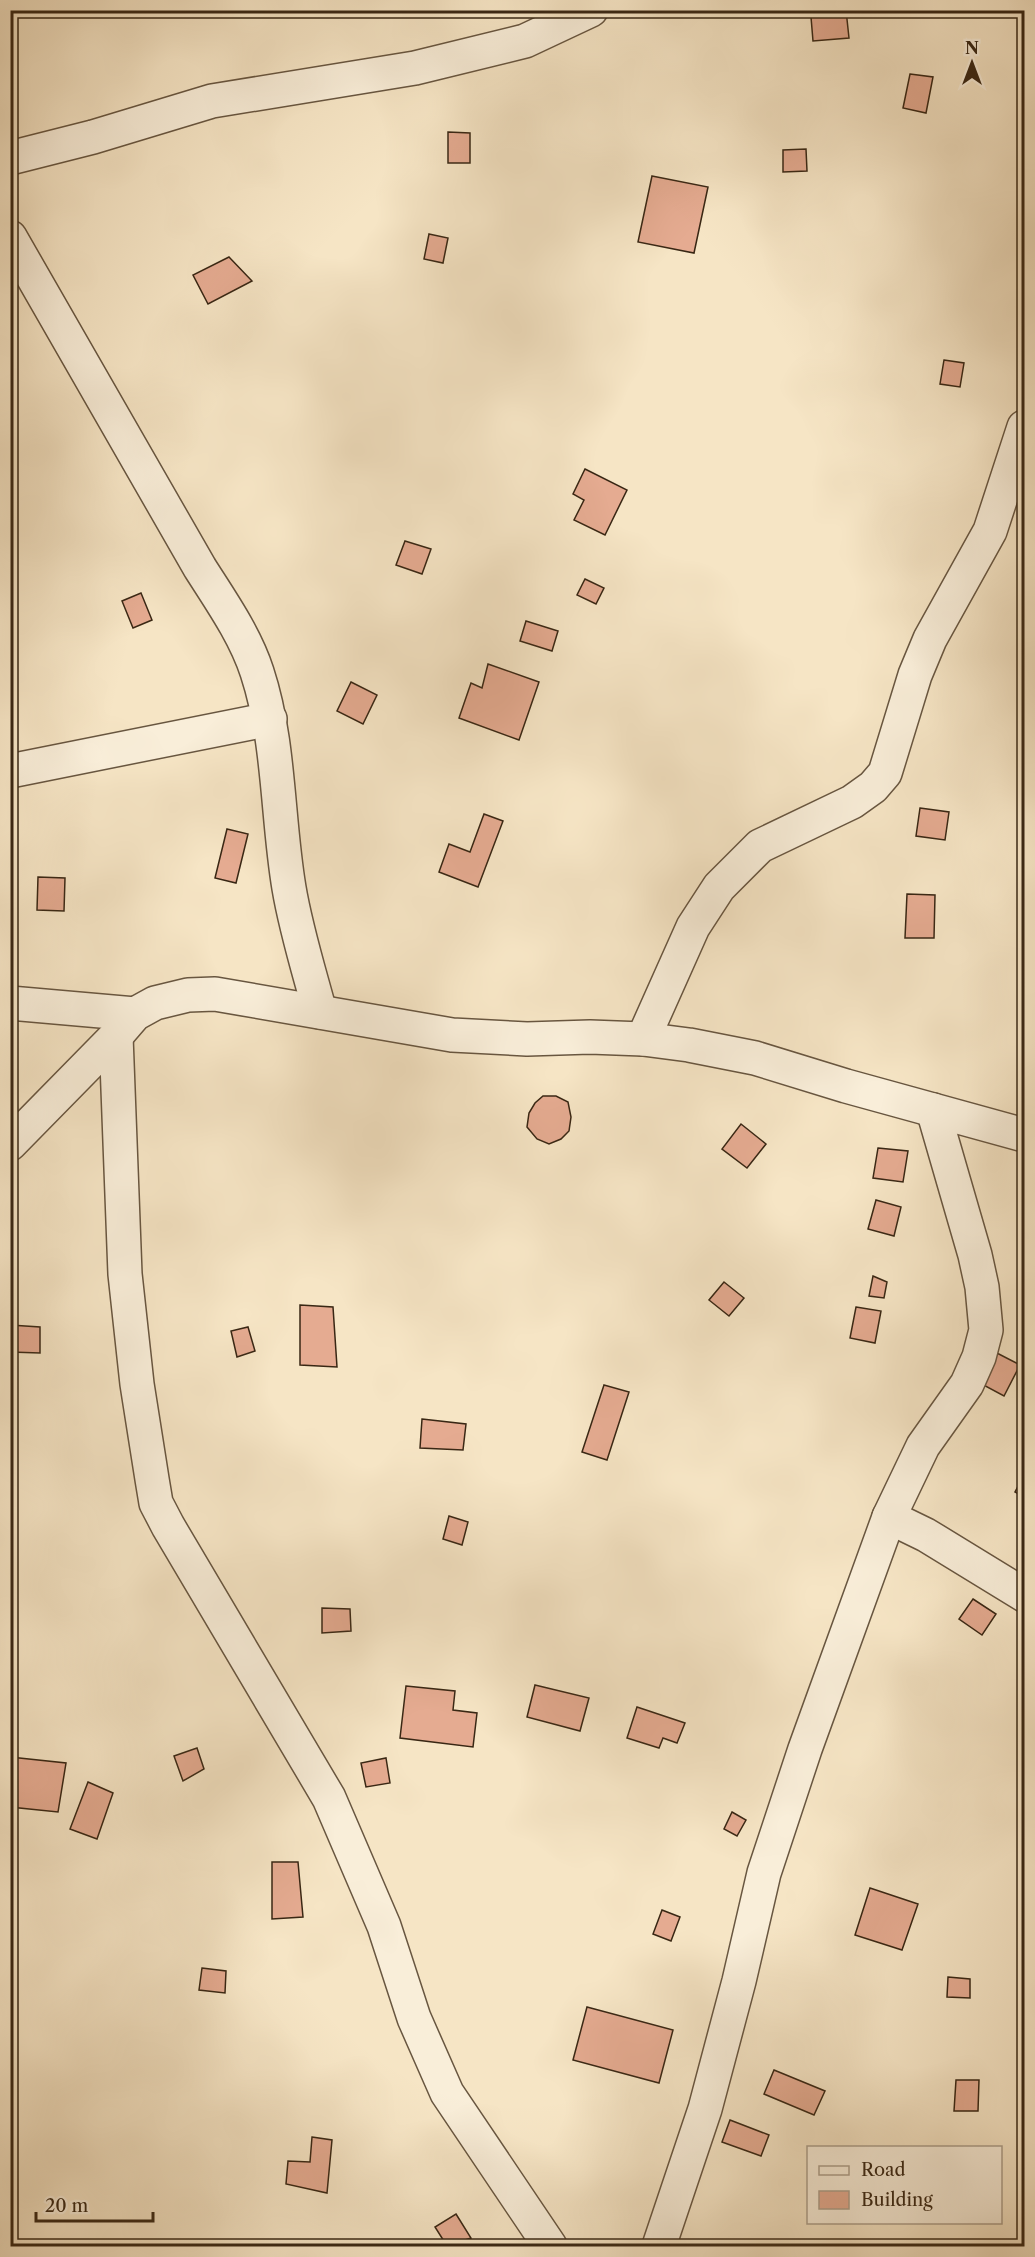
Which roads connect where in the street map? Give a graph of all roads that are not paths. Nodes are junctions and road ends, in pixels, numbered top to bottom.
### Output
1 (591, 10) edge
2 (10, 158) edge
3 (10, 237) edge
4 (1024, 427) edge
5 (270, 719) junction
6 (10, 771) edge
7 (10, 1003) edge
8 (320, 1012) junction
9 (126, 1025) junction
10 (643, 1039) junction
11 (933, 1110) junction
12 (1024, 1135) edge
13 (10, 1144) edge
14 (889, 1517) junction
15 (1024, 1595) edge
16 (550, 2247) edge
17 (659, 2247) edge

1 - 2 street
3 - 5 street
4 - 10 street
5 - 6 street
5 - 8 street
7 - 9 street
8 - 9 street
8 - 10 street
9 - 13 street
9 - 16 street
10 - 11 street
11 - 12 street
11 - 14 street
14 - 15 street
14 - 17 street

